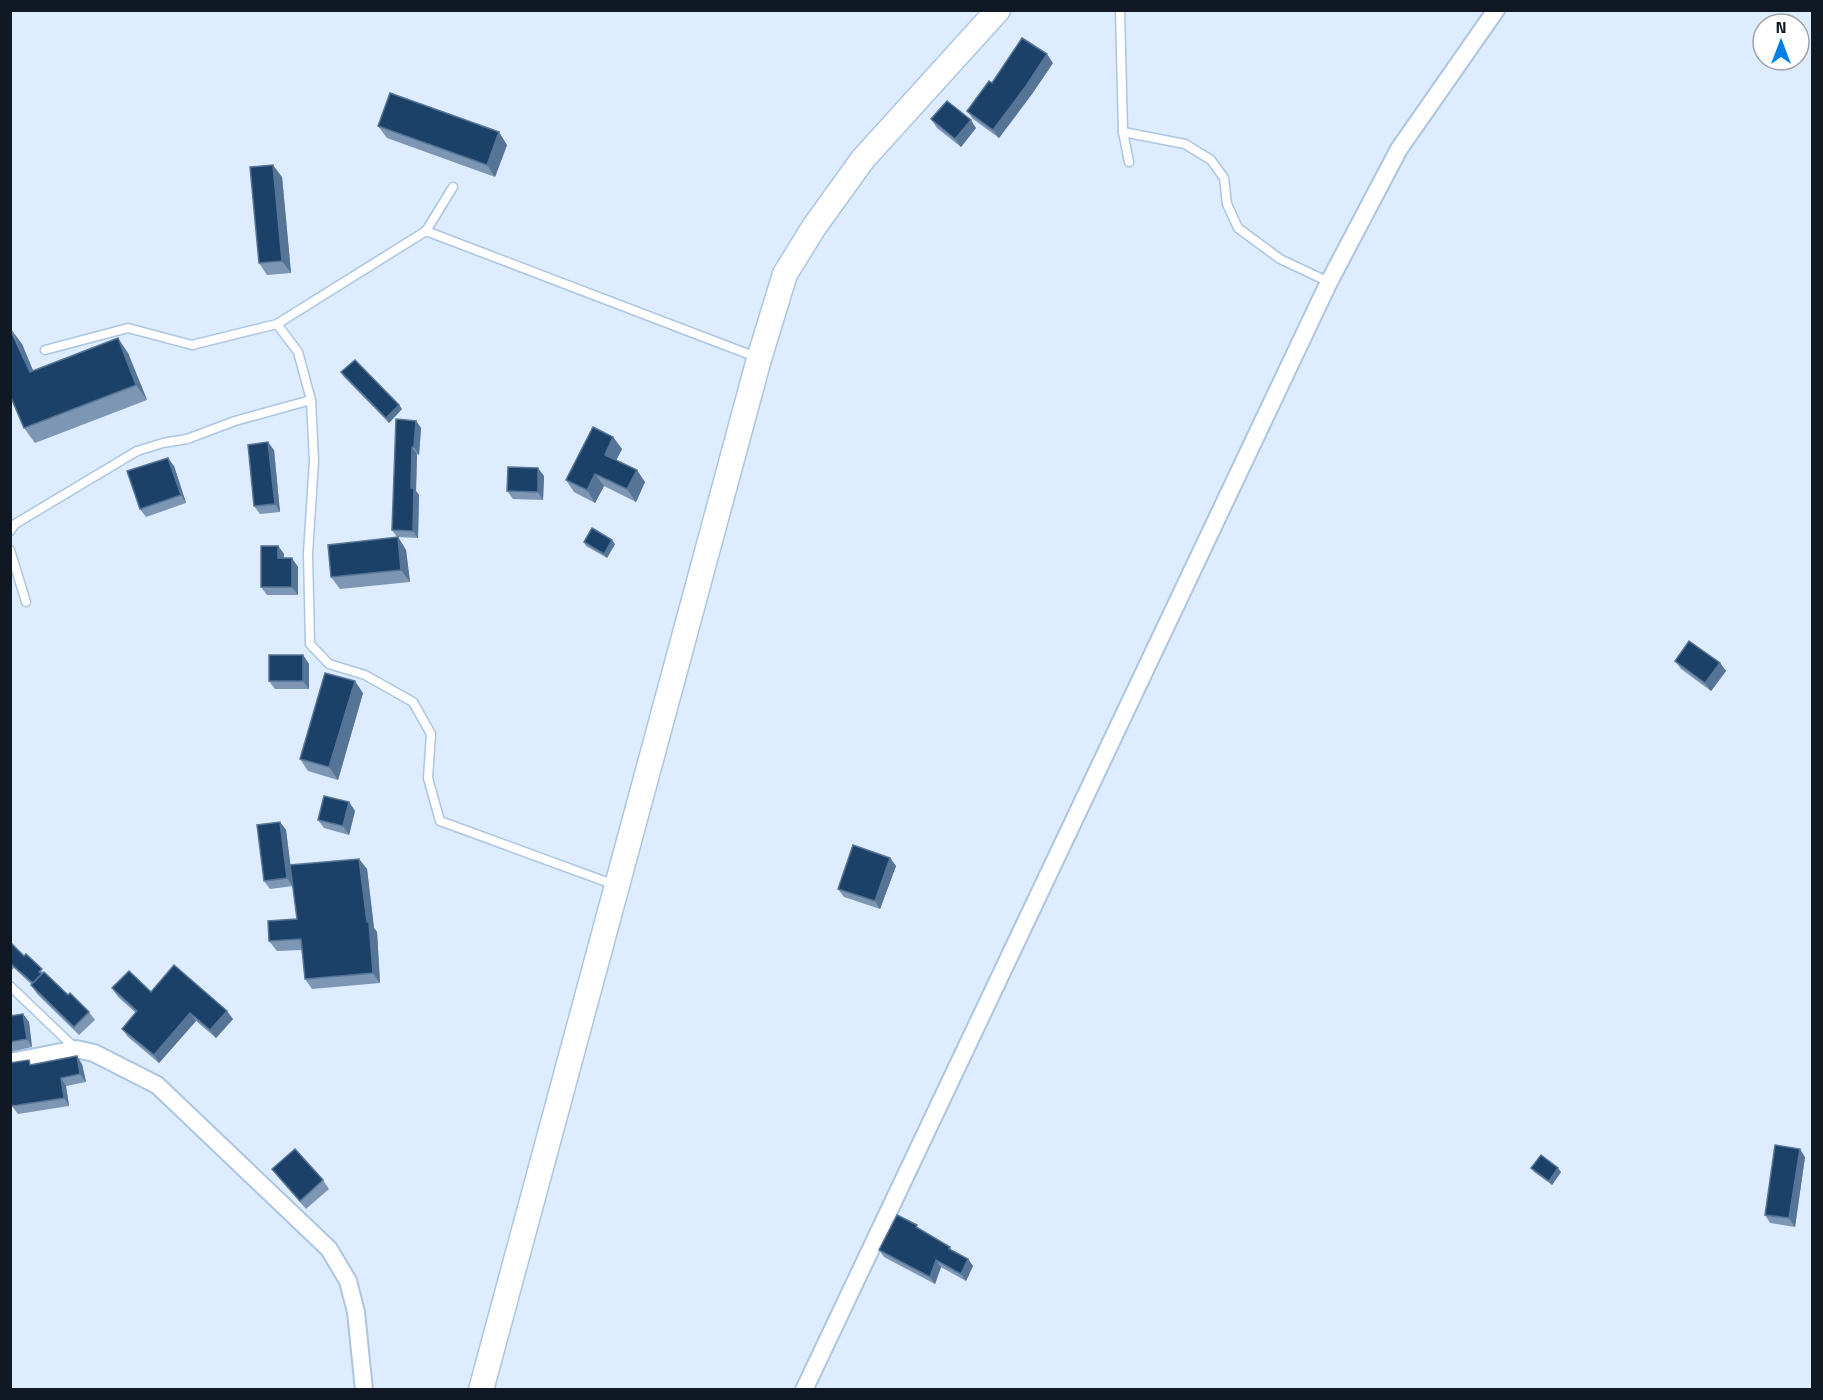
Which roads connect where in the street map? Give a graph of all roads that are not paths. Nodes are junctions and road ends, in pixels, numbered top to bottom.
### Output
1 (998, 10) edge
2 (1120, 10) edge
3 (1496, 10) edge
4 (1123, 132) junction
5 (1130, 162) dead end
6 (453, 187) dead end
7 (426, 231) junction
8 (1329, 282) junction
9 (277, 324) junction
10 (45, 350) dead end
11 (759, 358) junction
12 (311, 400) junction
13 (10, 531) edge
14 (10, 550) edge
15 (26, 602) dead end
16 (618, 886) junction
17 (10, 986) edge
18 (76, 1049) junction
19 (10, 1062) edge
20 (364, 1389) edge
21 (481, 1389) edge
22 (804, 1389) edge

1 - 11 street
2 - 4 lane
3 - 8 street
4 - 5 lane
4 - 8 lane
6 - 7 lane
7 - 9 lane
7 - 11 lane
8 - 22 street
9 - 10 lane
9 - 12 lane
11 - 16 street
12 - 13 lane
12 - 16 lane
14 - 15 lane
16 - 21 street
17 - 18 lane
18 - 19 street
18 - 20 street

